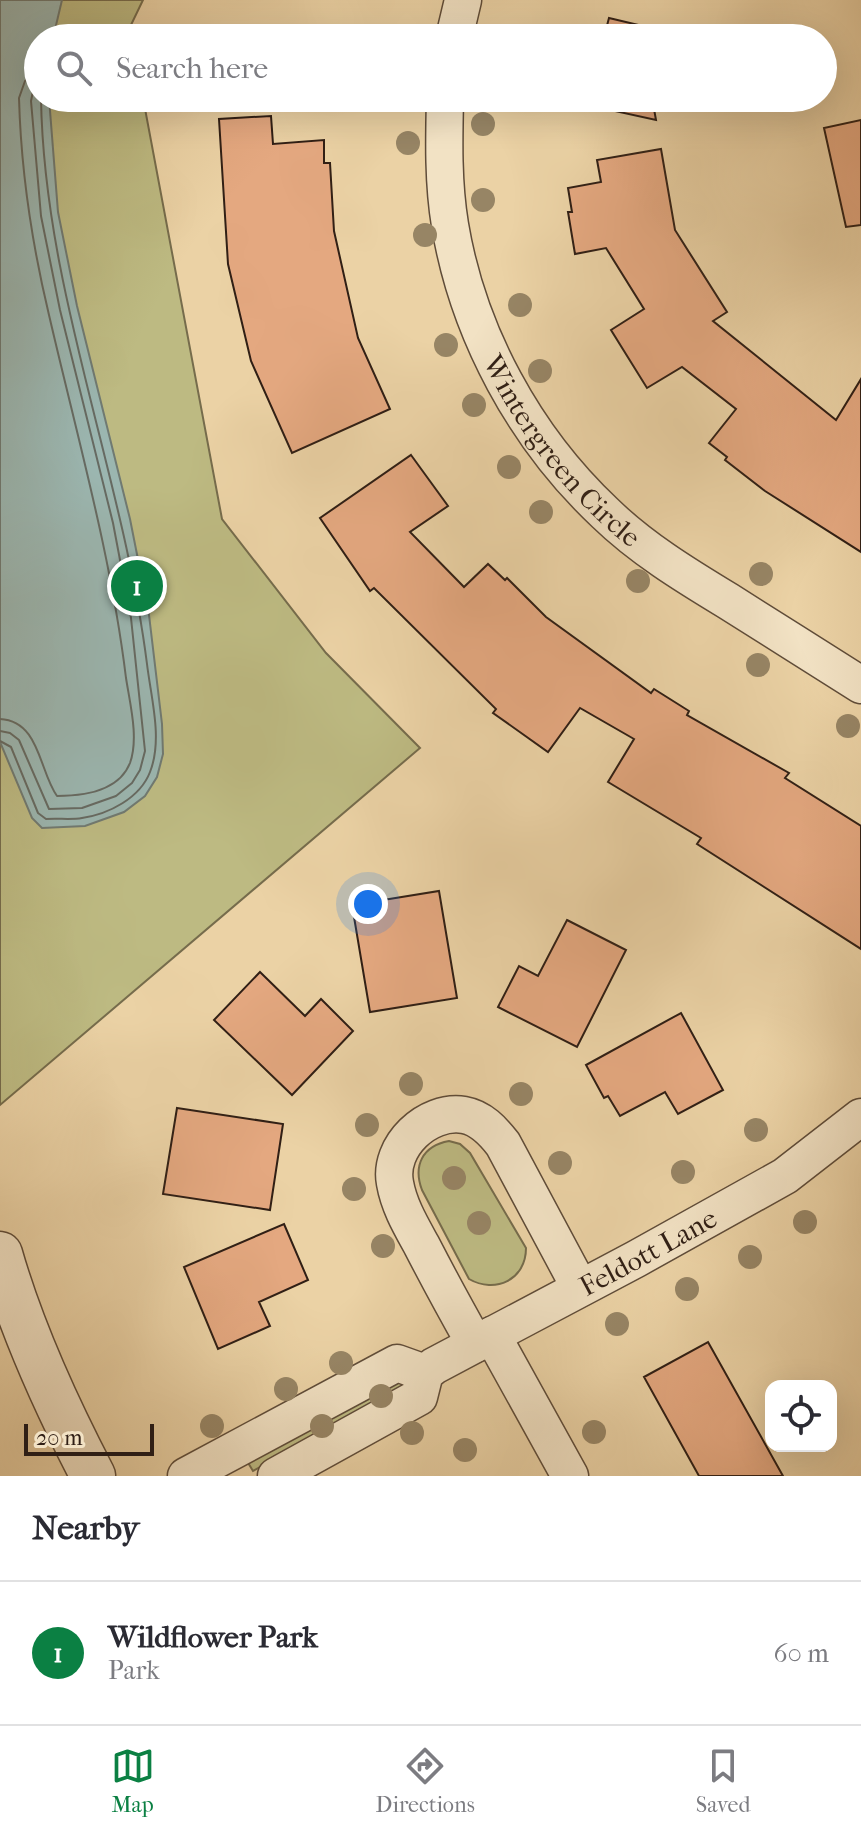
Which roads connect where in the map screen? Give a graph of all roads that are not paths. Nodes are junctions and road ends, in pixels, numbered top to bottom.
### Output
1 (463, 0) edge
2 (457, 24) edge
3 (445, 112) edge
4 (861, 685) edge
5 (861, 1117) edge
6 (0, 1254) edge
7 (580, 1288) junction
8 (483, 1340) junction
9 (425, 1373) junction
10 (93, 1476) edge
11 (186, 1476) edge
12 (276, 1476) edge
13 (570, 1476) edge

1 - 2 street
3 - 4 street, Wintergreen Circle
5 - 7 street, Feldott Lane
6 - 10 street
7 - 8 street, Feldott Lane
7 - 8 street
8 - 9 street, Feldott Lane
8 - 13 street
9 - 11 street
9 - 12 street, Feldott Lane

